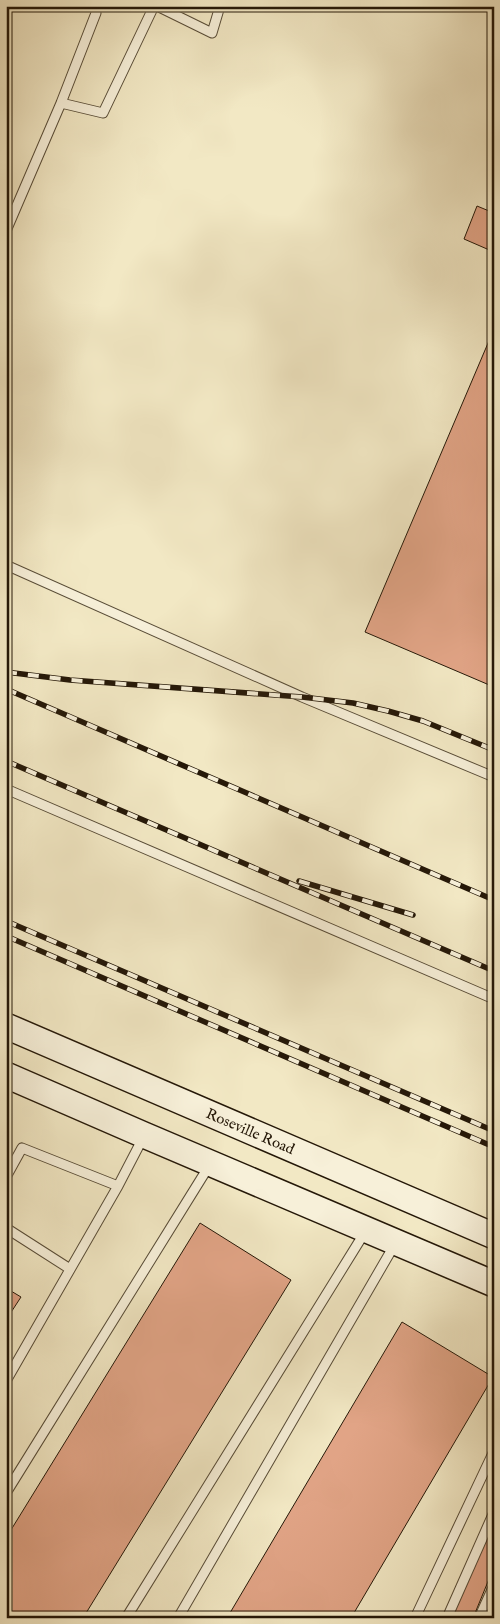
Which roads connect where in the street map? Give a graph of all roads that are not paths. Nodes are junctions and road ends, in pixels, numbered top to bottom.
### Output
1 (155, 6) edge
2 (220, 6) edge
3 (96, 13) dead end
4 (61, 103) junction
5 (6, 230) edge
6 (6, 565) edge
7 (494, 777) edge
8 (6, 789) edge
9 (494, 999) edge
10 (6, 1026) edge
11 (6, 1075) edge
12 (144, 1135) junction
13 (211, 1163) junction
14 (9, 1166) edge
15 (6, 1177) edge
16 (118, 1186) junction
17 (6, 1228) edge
18 (367, 1230) junction
19 (494, 1236) edge
20 (396, 1242) junction
21 (70, 1269) junction
22 (494, 1284) edge
23 (6, 1381) edge
24 (494, 1451) edge
25 (6, 1493) edge
26 (494, 1512) edge
27 (494, 1585) edge
28 (126, 1618) edge
29 (178, 1618) edge
30 (415, 1618) edge
31 (447, 1618) edge
32 (480, 1618) edge

1 - 2 lane
1 - 4 lane
3 - 4 lane
4 - 5 lane
6 - 7 lane
8 - 9 lane
10 - 19 main road, Roseville Road
11 - 12 main road
12 - 13 main road
12 - 16 lane
13 - 18 main road
13 - 25 lane
14 - 15 lane
14 - 16 lane
16 - 21 lane
17 - 21 lane
18 - 20 main road
18 - 28 lane
20 - 22 main road
20 - 29 lane
21 - 23 lane
24 - 30 lane
26 - 31 lane
27 - 32 lane

